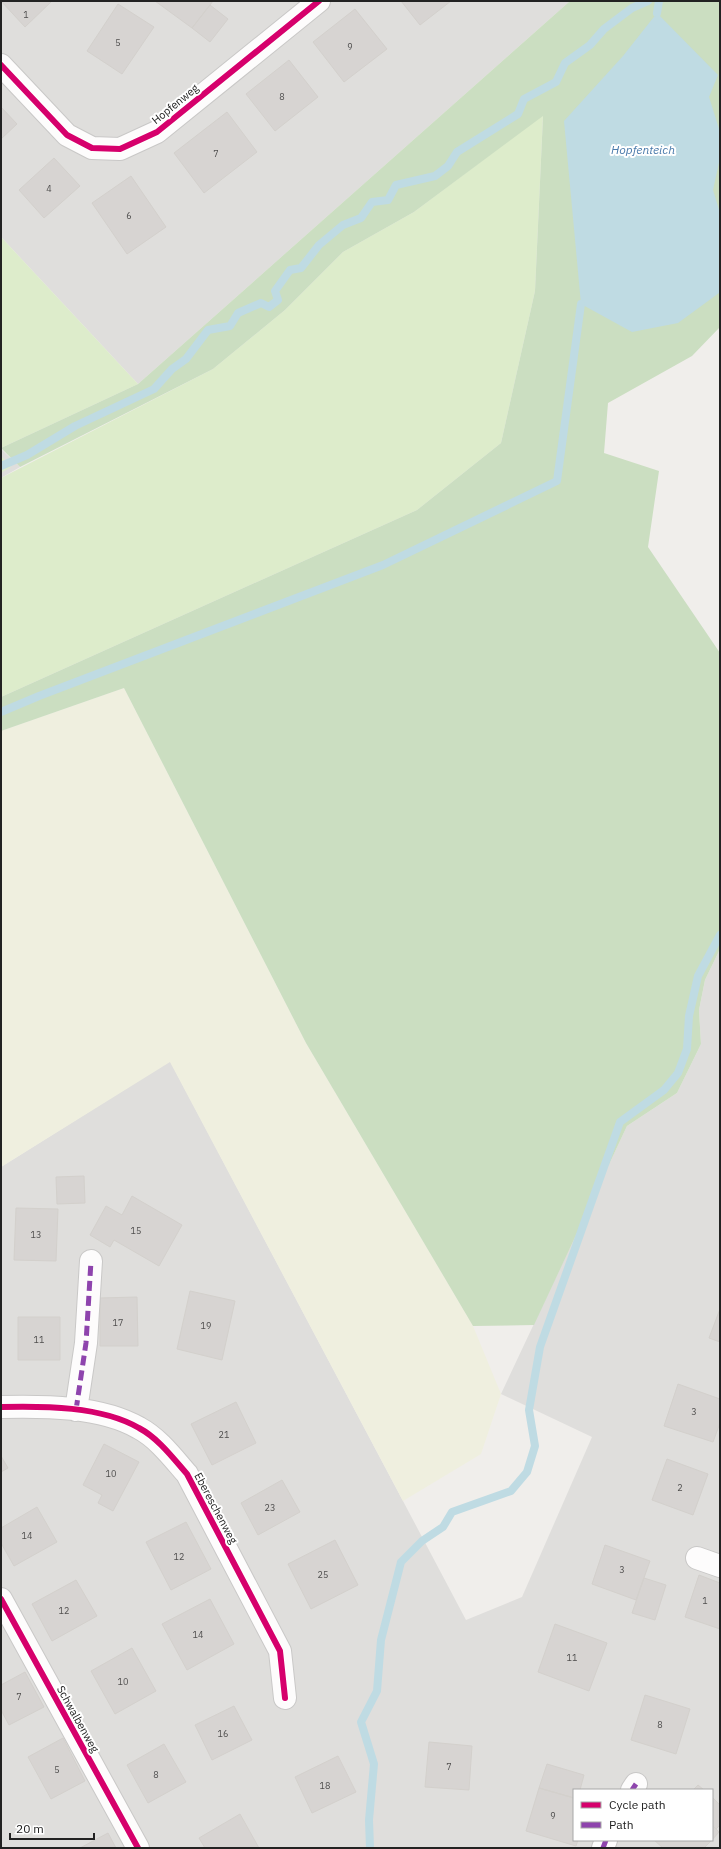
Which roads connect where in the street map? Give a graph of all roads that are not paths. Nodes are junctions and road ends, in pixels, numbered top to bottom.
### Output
1 (312, 3) edge
2 (1, 66) edge
3 (91, 1261) dead end
4 (1, 1407) edge
5 (76, 1410) junction
6 (697, 1558) dead end
7 (720, 1566) edge
8 (1, 1599) edge
9 (285, 1698) dead end
10 (138, 1848) edge

1 - 2 street, Hopfenweg
3 - 5 street
4 - 5 street, Ebereschenweg
5 - 9 street, Ebereschenweg
6 - 7 street
8 - 10 street, Schwalbenweg

